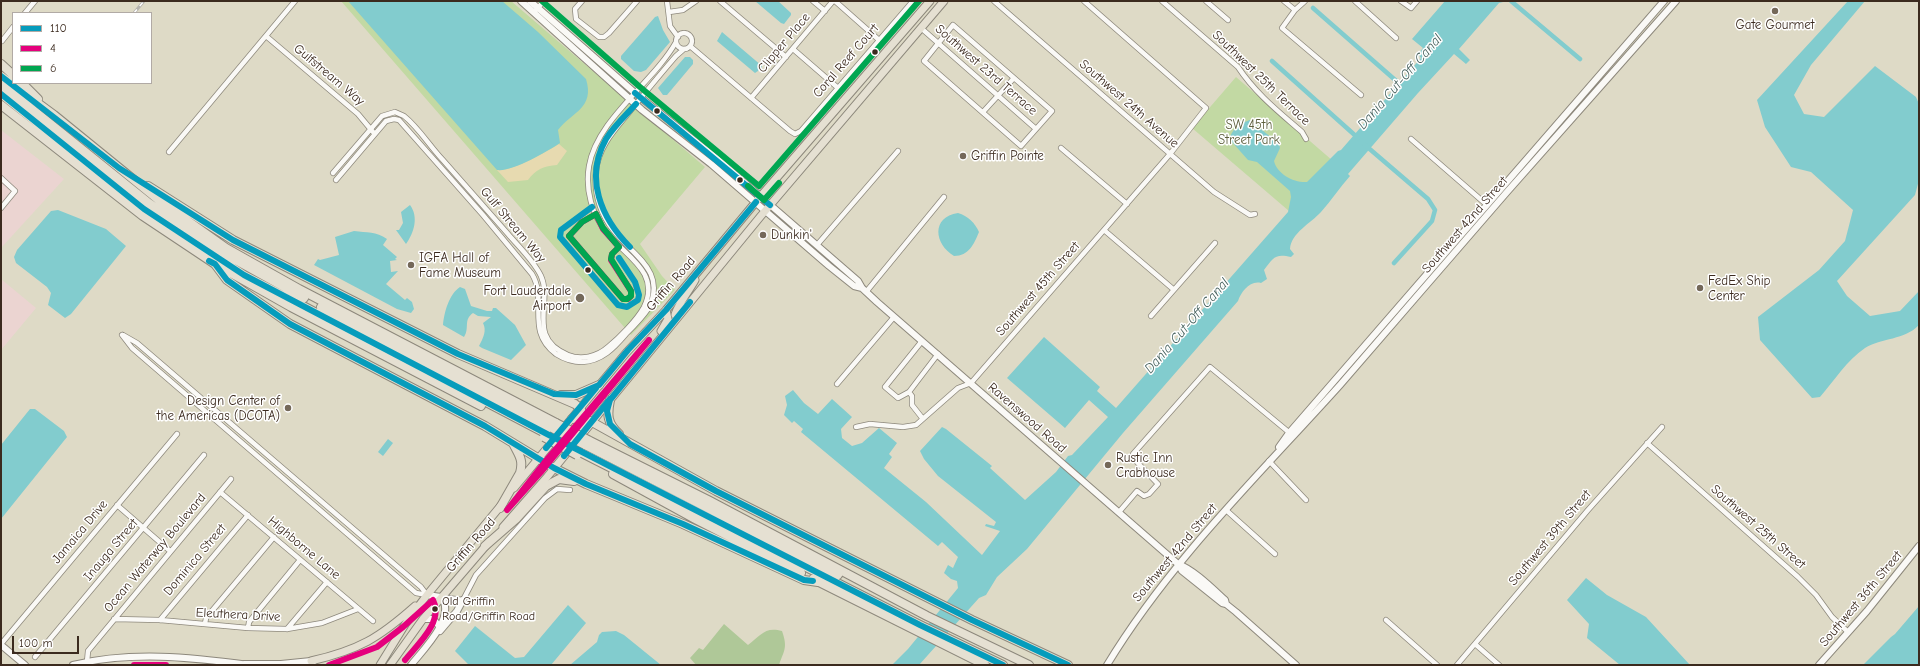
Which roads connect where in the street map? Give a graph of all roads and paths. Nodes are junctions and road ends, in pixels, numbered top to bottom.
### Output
1 (35, 1) edge
2 (295, 1) edge
3 (521, 1) edge
4 (530, 1) edge
5 (544, 1) edge
6 (582, 1) edge
7 (636, 1) edge
8 (667, 1) edge
9 (696, 1) edge
10 (720, 1) edge
11 (813, 1) edge
12 (834, 1) edge
13 (913, 1) edge
14 (930, 1) edge
15 (944, 1) edge
16 (994, 1) edge
17 (1084, 1) edge
18 (1162, 1) edge
19 (1206, 1) edge
20 (1284, 1) edge
21 (1305, 1) edge
22 (1355, 1) edge
23 (1401, 1) edge
24 (1417, 1) edge
25 (1664, 1) edge
26 (1676, 1) edge
27 (536, 10) junction
28 (1294, 10) junction
29 (824, 11) junction
30 (26, 12) edge
31 (669, 12) junction
32 (914, 19) junction
33 (1228, 20) dead end
34 (12, 28) edge
35 (921, 28) junction
36 (266, 36) junction
37 (1396, 38) dead end
38 (677, 39) junction
39 (879, 40) junction
40 (2, 41) edge
41 (938, 43) junction
42 (690, 46) junction
43 (684, 49) junction
44 (793, 49) junction
45 (886, 53) junction
46 (668, 54) junction
47 (786, 57) junction
48 (895, 57) junction
49 (674, 59) junction
50 (1, 64) edge
51 (659, 66) junction
52 (664, 71) junction
53 (12, 74) edge
54 (1, 76) edge
55 (1014, 78) junction
56 (1, 84) edge
57 (23, 84) edge
58 (838, 88) junction
59 (1, 94) edge
60 (998, 95) junction
61 (1361, 95) dead end
62 (638, 96) junction
63 (751, 98) junction
64 (860, 98) junction
65 (630, 100) junction
66 (636, 104) junction
67 (1, 105) edge
68 (983, 112) junction
69 (54, 116) junction
70 (1036, 129) junction
71 (371, 130) junction
72 (375, 134) junction
73 (1306, 139) dead end
74 (1412, 139) dead end
75 (1061, 148) dead end
76 (898, 151) dead end
77 (169, 152) dead end
78 (1170, 154) junction
79 (1521, 166) junction
80 (119, 168) junction
81 (333, 173) dead end
82 (1, 178) edge
83 (336, 180) dead end
84 (1517, 182) junction
85 (944, 197) dead end
86 (758, 200) junction
87 (1127, 204) junction
88 (770, 205) junction
89 (1487, 205) junction
90 (1, 208) edge
91 (765, 212) junction
92 (1255, 214) dead end
93 (1104, 230) junction
94 (1215, 243) dead end
95 (817, 245) junction
96 (215, 264) junction
97 (699, 271) junction
98 (1416, 287) junction
99 (1173, 289) junction
100 (864, 290) junction
101 (1414, 300) junction
102 (666, 310) junction
103 (1151, 316) dead end
104 (894, 317) junction
105 (677, 318) junction
106 (922, 341) junction
107 (652, 348) junction
108 (938, 354) junction
109 (971, 383) junction
110 (837, 384) dead end
111 (599, 385) junction
112 (909, 392) junction
113 (554, 394) junction
114 (610, 400) junction
115 (581, 407) junction
116 (572, 419) junction
117 (923, 419) junction
118 (588, 420) junction
119 (1662, 427) dead end
120 (856, 428) dead end
121 (550, 431) junction
122 (177, 434) dead end
123 (1291, 435) junction
124 (580, 436) joint
125 (513, 442) junction
126 (1648, 443) junction
127 (630, 444) junction
128 (583, 448) junction
129 (204, 456) dead end
130 (538, 458) junction
131 (1269, 461) junction
132 (554, 468) junction
133 (231, 479) dead end
134 (580, 480) junction
135 (570, 490) dead end
136 (220, 492) junction
137 (1306, 500) dead end
138 (117, 505) junction
139 (500, 508) junction
140 (1226, 510) junction
141 (1119, 512) junction
142 (248, 515) junction
143 (144, 528) junction
144 (274, 538) junction
145 (485, 546) junction
146 (1919, 546) edge
147 (170, 551) junction
148 (1275, 554) dead end
149 (300, 560) junction
150 (1178, 564) junction
151 (327, 582) junction
152 (818, 582) junction
153 (427, 595) junction
154 (441, 597) junction
155 (463, 600) junction
156 (358, 609) junction
157 (114, 619) junction
158 (423, 619) junction
159 (160, 620) junction
160 (1386, 620) dead end
161 (373, 621) dead end
162 (921, 623) junction
163 (205, 624) junction
164 (440, 627) junction
165 (248, 628) junction
166 (287, 629) junction
167 (1848, 632) junction
168 (434, 636) junction
169 (955, 639) junction
170 (1, 644) edge
171 (1475, 644) junction
172 (35, 658) dead end
173 (87, 662) junction
174 (312, 663) edge
175 (241, 664) junction
176 (24, 665) edge
177 (73, 665) edge
178 (248, 665) edge
179 (380, 665) edge
180 (390, 665) edge
181 (411, 665) edge
182 (985, 665) edge
183 (1003, 665) edge
184 (1018, 665) edge
185 (1029, 665) edge
186 (1068, 665) edge
187 (1107, 665) edge
188 (1296, 665) edge
189 (1436, 665) edge
190 (1457, 665) edge
191 (1499, 665) edge
192 (1819, 665) edge

1 - 30 street
2 - 36 street
3 - 27 street
4 - 27 street
5 - 27 street
6 - 7 street
8 - 31 street
9 - 31 street
10 - 47 street
11 - 29 street
12 - 29 street, Clipper Place
12 - 39 street
13 - 39 street, Coral Reef Court
14 - 32 main road, Griffin Road
15 - 35 main road, Griffin Road
16 - 78 street, Southwest 24th Avenue
17 - 78 street, Southwest 45th Street
18 - 73 street, Southwest 25th Terrace
19 - 33 street
20 - 28 street
21 - 28 street
22 - 37 street
23 - 24 street
25 - 79 street, Southwest 42nd Street
26 - 84 street, Southwest 42nd Street
27 - 62 street
27 - 65 street
28 - 61 street
29 - 44 street, Clipper Place
31 - 38 street
32 - 45 main road, Griffin Road
32 - 48 main road
34 - 40 street
35 - 41 street, Southwest 23rd Terrace
35 - 48 main road, Griffin Road
36 - 71 street, Gulfstream Way
36 - 77 street
38 - 42 street
38 - 43 street
38 - 46 street
39 - 58 street, Coral Reef Court
41 - 55 street, Southwest 23rd Terrace
41 - 60 street, Southwest 23rd Terrace
41 - 68 street
42 - 43 street
42 - 63 street
43 - 49 street
44 - 47 street, Clipper Place
44 - 58 street
45 - 64 main road
45 - 86 main road, Griffin Road
46 - 49 street
46 - 51 street
47 - 63 street, Clipper Place
48 - 64 main road, Griffin Road
49 - 52 street
50 - 53 highway
51 - 52 street
51 - 62 street
52 - 62 street
54 - 69 highway
55 - 60 street
55 - 70 street, Southwest 23rd Terrace
56 - 121 highway
57 - 69 highway
58 - 63 street, Coral Reef Court
59 - 121 highway
60 - 68 street
60 - 70 street, Southwest 23rd Terrace
62 - 65 street, Gulf Stream Way
62 - 66 street
62 - 86 street
64 - 88 main road, Griffin Road
65 - 66 street
65 - 71 street, Gulf Stream Way
66 - 72 street, Gulf Stream Way
66 - 86 street
67 - 96 highway
68 - 70 street
69 - 80 highway
71 - 72 street, Gulfstream Way
71 - 81 street, Gulf Stream Way
72 - 83 street, Gulf Stream Way
74 - 89 street
75 - 87 street
76 - 95 street
78 - 87 street, Southwest 45th Street
78 - 92 street, Southwest 24th Avenue
79 - 84 street
79 - 89 street, Southwest 42nd Street
80 - 113 highway
80 - 121 highway
82 - 90 street
84 - 101 street, Southwest 42nd Street
85 - 100 street
86 - 88 street, Ravenswood Road
86 - 91 street, Ravenswood Road
86 - 97 main road, Griffin Road
87 - 93 street, Southwest 45th Street
88 - 91 main road, Griffin Road
88 - 95 street, Ravenswood Road
89 - 98 street, Southwest 42nd Street
91 - 100 street, Ravenswood Road
91 - 105 main road, Griffin Road
93 - 99 street
93 - 109 street, Southwest 45th Street
94 - 99 street
95 - 100 street, Ravenswood Road
96 - 121 highway
96 - 125 highway
97 - 102 main road, Griffin Road
97 - 105 main road
98 - 101 street
98 - 123 street, Southwest 42nd Street
99 - 103 street
100 - 104 street, Ravenswood Road
101 - 123 street, Southwest 42nd Street
102 - 107 main road
102 - 111 main road, Griffin Road
104 - 106 street, Ravenswood Road
104 - 110 street
105 - 107 main road, Griffin Road
106 - 108 street, Ravenswood Road
106 - 112 street
107 - 114 main road, Griffin Road
108 - 109 street, Ravenswood Road
108 - 112 street
109 - 117 street, Southwest 45th Street
109 - 141 street, Ravenswood Road
111 - 113 highway
111 - 115 main road, Griffin Road
112 - 117 street
113 - 115 highway
114 - 118 main road, Griffin Road
114 - 127 highway
115 - 116 main road, Griffin Road
115 - 118 highway
116 - 118 highway
116 - 130 main road, Griffin Road
117 - 120 street, Southwest 45th Street
118 - 124 highway
118 - 127 highway
119 - 126 street, Southwest 39th Street
121 - 128 highway, bridge
121 - 128 highway, bridge
122 - 138 street, Jamaica Drive
123 - 131 street, Southwest 42nd Street
123 - 141 street
124 - 132 main road, Griffin Road
125 - 130 highway
125 - 139 highway
126 - 167 street, Southwest 25th Street
126 - 171 street, Southwest 39th Street
127 - 186 highway
128 - 152 highway
128 - 162 highway
128 - 162 highway
129 - 143 street, Inauga Street
130 - 132 highway
130 - 139 main road, Griffin Road
131 - 137 street
131 - 140 street, Southwest 42nd Street
132 - 134 highway
132 - 145 main road, Griffin Road
133 - 136 street, Ocean Waterway Boulevard
134 - 145 highway
134 - 152 highway
135 - 155 street
136 - 142 street, Highborne Lane
136 - 147 street, Ocean Waterway Boulevard
138 - 143 street
138 - 170 street, Jamaica Drive
139 - 153 main road, Griffin Road
140 - 148 street
140 - 150 street, Southwest 42nd Street
141 - 150 street, Ravenswood Road
142 - 144 street, Highborne Lane
142 - 159 street, Dominica Street
143 - 147 street
143 - 172 street, Inauga Street
144 - 149 street, Highborne Lane
144 - 163 street
145 - 154 main road, Griffin Road
146 - 167 street, Southwest 36th Street
147 - 157 street, Ocean Waterway Boulevard
149 - 151 street, Highborne Lane
149 - 165 street
150 - 187 street, Southwest 42nd Street
150 - 188 street, Ravenswood Road
151 - 156 street, Highborne Lane
151 - 166 street
152 - 162 highway
153 - 153 street
153 - 154 street
153 - 174 main road
153 - 179 main road, Griffin Road
154 - 155 street
154 - 158 main road, Griffin Road
154 - 164 street
155 - 168 street
156 - 161 street, Highborne Lane
156 - 166 street, Eleuthera Drive
157 - 159 street, Eleuthera Drive
157 - 173 street, Ocean Waterway Boulevard
158 - 164 street
158 - 180 main road, Griffin Road
159 - 163 street, Eleuthera Drive
160 - 189 street
162 - 169 highway
162 - 169 highway
163 - 165 street, Eleuthera Drive
164 - 168 street
165 - 166 street, Eleuthera Drive
167 - 192 street, Southwest 36th Street
168 - 181 street
169 - 182 highway
169 - 183 highway
169 - 184 highway
169 - 185 highway
170 - 176 street
171 - 190 street, Southwest 39th Street
171 - 191 street
173 - 175 street
173 - 177 street
174 - 175 street
175 - 178 street

